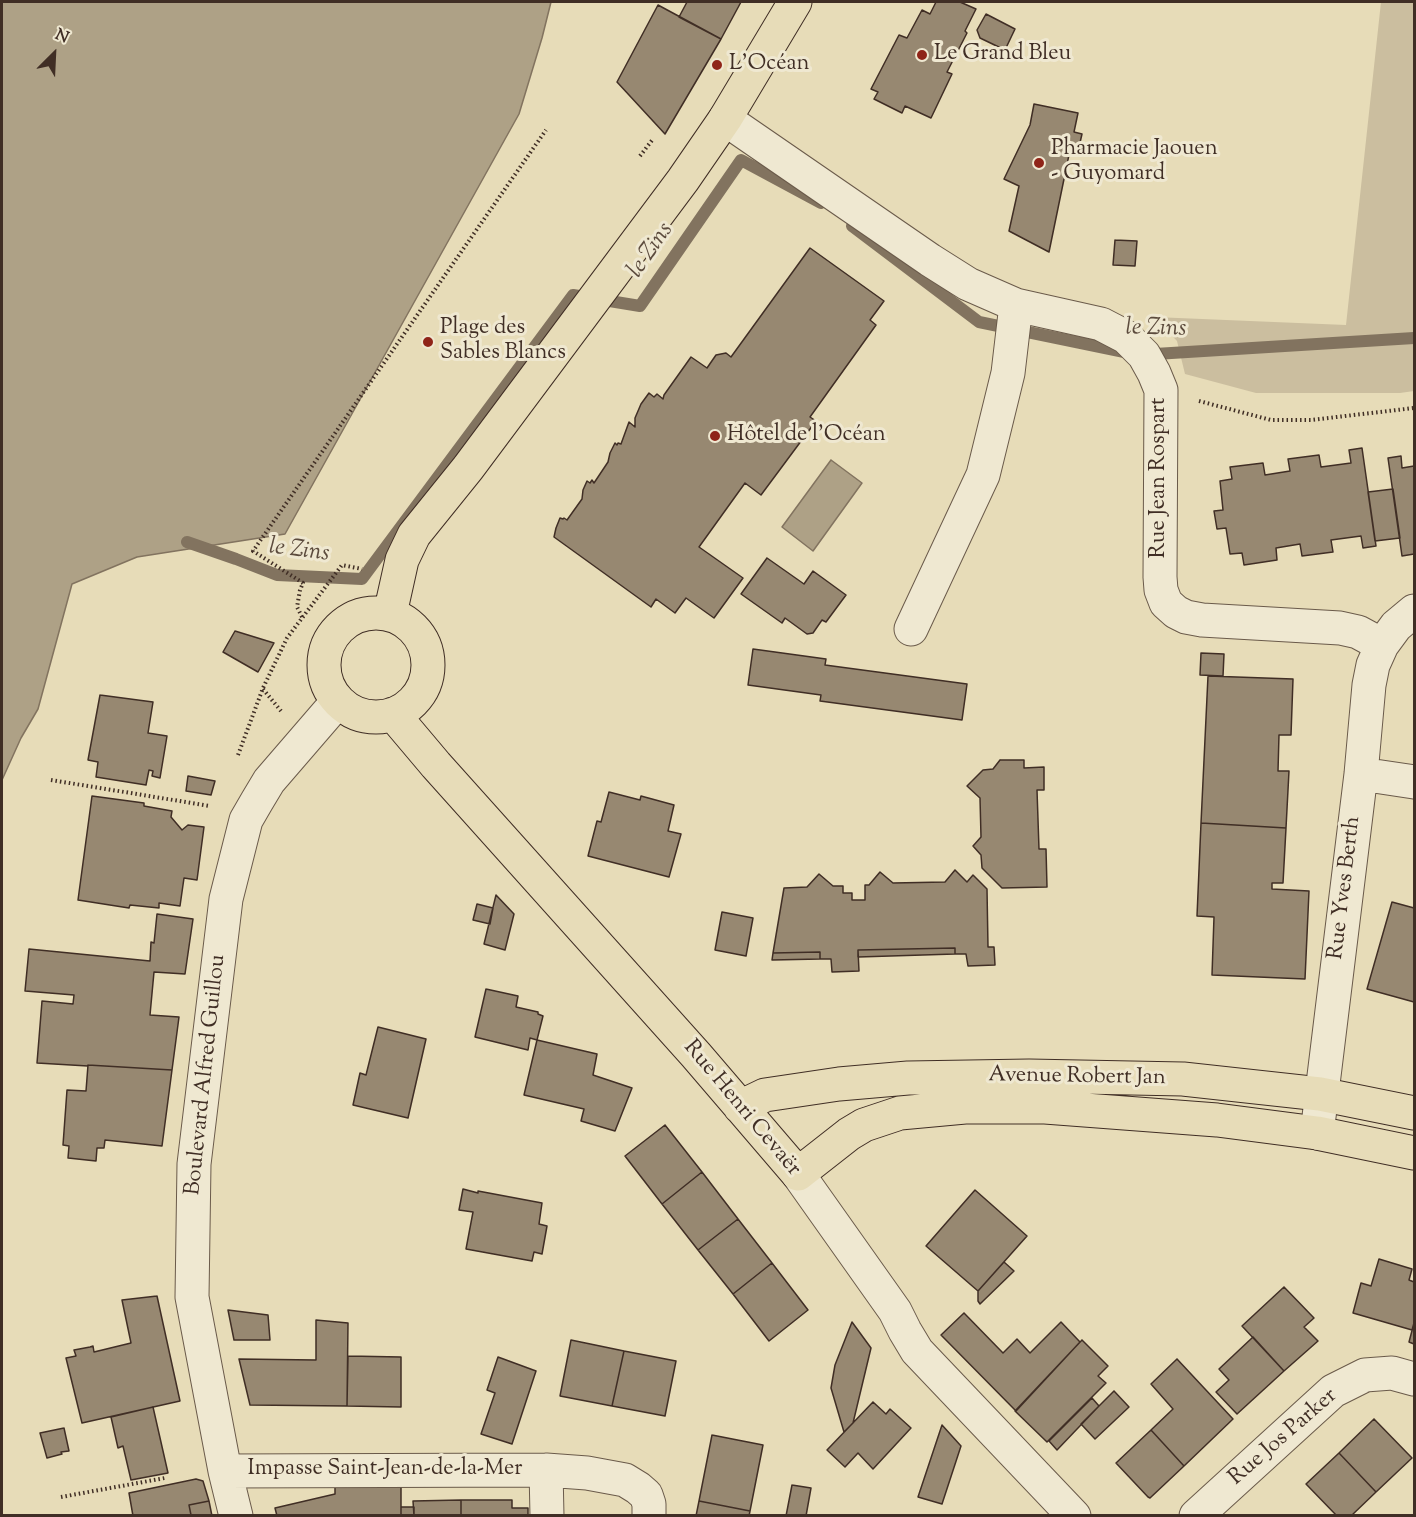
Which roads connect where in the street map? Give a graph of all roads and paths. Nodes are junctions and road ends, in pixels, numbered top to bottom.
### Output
1 (795, 2) edge
2 (725, 119) junction
3 (546, 130) dead end
4 (653, 140) dead end
5 (640, 156) dead end
6 (1016, 305) junction
7 (1161, 390) junction
8 (1414, 408) edge
9 (398, 577) junction
10 (1414, 611) edge
11 (390, 614) junction
12 (303, 617) junction
13 (911, 629) dead end
14 (1382, 645) junction
15 (338, 701) junction
16 (393, 714) junction
17 (234, 765) dead end
18 (1361, 774) junction
19 (51, 780) dead end
20 (1414, 782) edge
21 (205, 805) dead end
22 (1320, 1094) junction
23 (740, 1107) junction
24 (1414, 1113) edge
25 (1317, 1133) junction
26 (1414, 1153) edge
27 (798, 1174) junction
28 (1414, 1379) edge
29 (546, 1470) junction
30 (225, 1471) junction
31 (165, 1478) dead end
32 (61, 1497) dead end
33 (236, 1515) edge
34 (547, 1515) edge
35 (649, 1515) edge
36 (1074, 1515) edge
37 (1197, 1515) edge

1 - 2 main road
2 - 6 street, Rue Jean Rospart
2 - 9 main road
3 - 12 path
4 - 5 path
6 - 7 street, Rue Jean Rospart
6 - 13 street
7 - 8 path
7 - 14 street, Rue Jean Rospart
9 - 11 main road
9 - 12 path
10 - 14 street
11 - 15 main road
11 - 16 main road
12 - 17 path
14 - 18 street, Rue Yves Berth
15 - 16 main road
15 - 30 street, Boulevard Alfred Guillou
16 - 23 main road, Rue Henri Cevaër
18 - 20 street
18 - 22 street, Rue Yves Berth
19 - 21 path
22 - 23 main road, Avenue Robert Jan
22 - 24 main road, Avenue Robert Jan
22 - 25 street, Rue Yves Berth
23 - 27 main road, Rue Henri Cevaër
25 - 26 main road, Avenue Robert Jan
25 - 27 main road, Avenue Robert Jan
27 - 36 street, Rue Henri Cevaër
28 - 37 street, Rue Jos Parker
29 - 30 street, Impasse Saint-Jean-de-la-Mer
29 - 34 street, Impasse Saint-Jean-de-la-Mer
29 - 35 street, Impasse Saint-Jean-de-la-Mer
30 - 33 street, Boulevard Alfred Guillou
31 - 32 path

